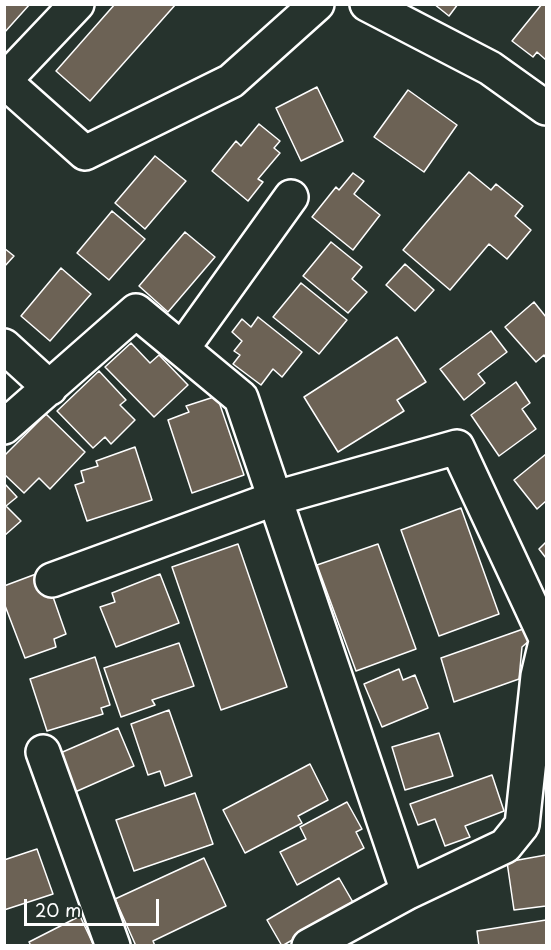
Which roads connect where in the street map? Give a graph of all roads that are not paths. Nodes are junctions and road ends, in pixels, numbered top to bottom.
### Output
1 (77, 4) edge
2 (317, 4) edge
3 (367, 4) edge
4 (546, 108) edge
5 (291, 197) dead end
6 (4, 346) edge
7 (182, 350) junction
8 (50, 388) junction
9 (4, 427) edge
10 (276, 498) junction
11 (52, 580) dead end
12 (546, 640) edge
13 (44, 752) dead end
14 (534, 829) edge
15 (408, 892) junction
16 (113, 945) edge
17 (309, 945) edge

1 - 2 street
3 - 4 street
5 - 7 street
6 - 8 street
7 - 8 street
7 - 10 street
8 - 9 street
10 - 11 street
10 - 12 street
10 - 15 street
12 - 14 street
13 - 16 street
14 - 15 street
15 - 17 street

